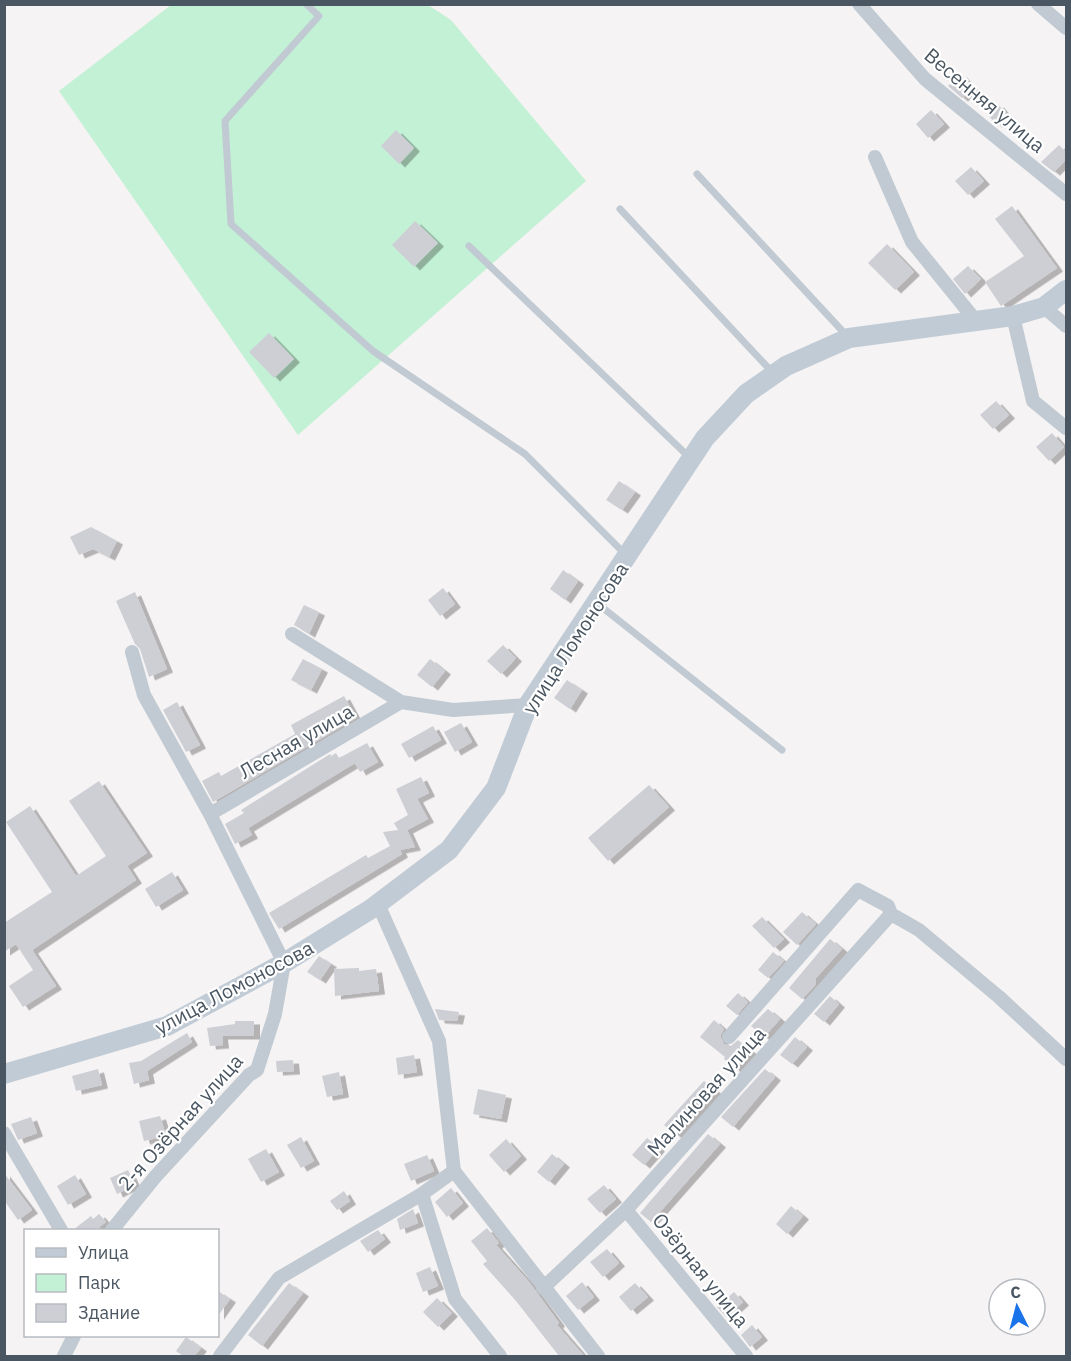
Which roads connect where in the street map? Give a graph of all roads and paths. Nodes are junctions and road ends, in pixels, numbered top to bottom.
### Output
1 (306, 4) edge
2 (859, 4) edge
3 (1038, 4) edge
4 (1066, 28) edge
5 (875, 158) dead end
6 (697, 174) dead end
7 (1066, 194) edge
8 (620, 209) dead end
9 (469, 246) dead end
10 (1066, 290) edge
11 (1044, 307) junction
12 (1012, 316) junction
13 (976, 321) junction
14 (1066, 326) edge
15 (849, 338) junction
16 (775, 374) junction
17 (1066, 428) edge
18 (691, 459) junction
19 (628, 557) junction
20 (596, 603) junction
21 (292, 634) dead end
22 (132, 652) dead end
23 (401, 702) junction
24 (528, 705) junction
25 (782, 750) dead end
26 (210, 814) junction
27 (378, 904) junction
28 (891, 914) junction
29 (284, 963) junction
30 (729, 1037) dead end
31 (1066, 1059) edge
32 (4, 1074) edge
33 (4, 1133) edge
34 (454, 1171) junction
35 (422, 1194) junction
36 (626, 1210) junction
37 (60, 1229) edge
38 (113, 1229) edge
39 (543, 1288) junction
40 (73, 1337) edge
41 (64, 1356) edge
42 (220, 1356) edge
43 (500, 1356) edge
44 (598, 1356) edge
45 (746, 1356) edge

1 - 19 lane
2 - 7 street, Весенняя улица
3 - 4 street
5 - 13 street
6 - 15 lane
8 - 16 lane
9 - 18 lane
10 - 11 street, улица Ломоносова
11 - 12 street, улица Ломоносова
11 - 14 street
12 - 13 street, улица Ломоносова
12 - 17 street
13 - 15 street, улица Ломоносова
15 - 16 street, улица Ломоносова
16 - 18 street, улица Ломоносова
18 - 19 street, улица Ломоносова
19 - 20 street, улица Ломоносова
20 - 24 street, улица Ломоносова
20 - 25 lane
21 - 23 street
22 - 26 street
23 - 24 street
23 - 26 street, Лесная улица
24 - 27 street, улица Ломоносова
26 - 29 street
27 - 29 street, улица Ломоносова
27 - 34 street
28 - 30 street
28 - 31 street
28 - 36 street, Малиновая улица
29 - 32 street, улица Ломоносова
29 - 38 street, 2-я Озёрная улица
33 - 37 street
34 - 35 street
34 - 39 street
35 - 42 street
35 - 43 street
36 - 39 street, Малиновая улица
36 - 45 street, Озёрная улица
39 - 44 street
40 - 41 street

